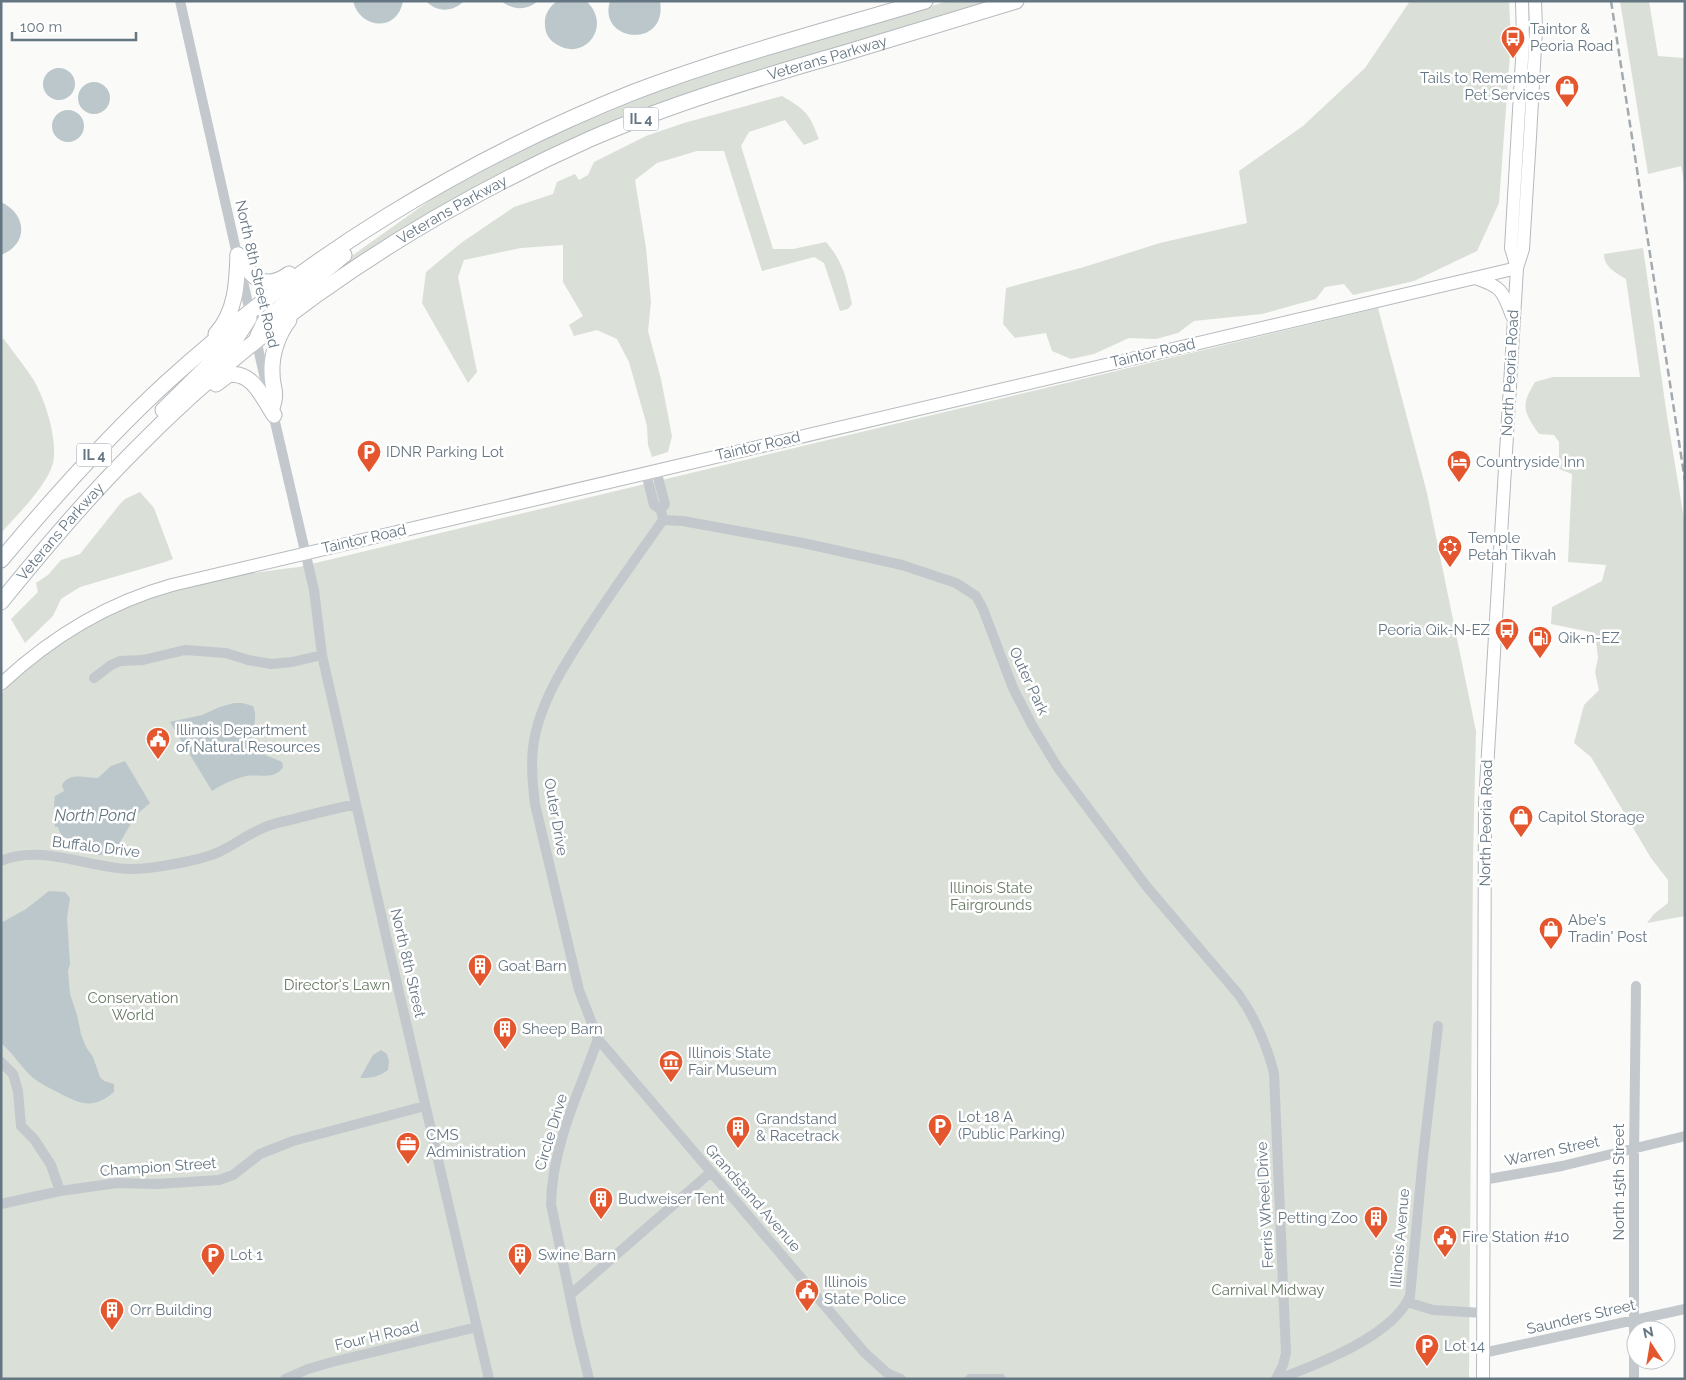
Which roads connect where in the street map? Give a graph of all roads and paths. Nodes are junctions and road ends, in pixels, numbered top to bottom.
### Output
1 (180, 1) edge
2 (925, 1) edge
3 (1016, 1) edge
4 (1522, 1) edge
5 (1535, 1) edge
6 (390, 214) junction
7 (376, 223) junction
8 (238, 255) junction
9 (1517, 268) junction
10 (1475, 278) junction
11 (297, 308) junction
12 (251, 312) junction
13 (1514, 319) junction
14 (257, 340) junction
15 (196, 358) junction
16 (273, 412) junction
17 (135, 450) junction
18 (116, 470) junction
19 (651, 471) junction
20 (662, 515) junction
21 (306, 553) junction
22 (1, 560) edge
23 (1, 602) edge
24 (322, 655) junction
25 (94, 678) dead end
26 (1, 684) edge
27 (356, 804) junction
28 (1, 861) edge
29 (1636, 986) dead end
30 (1438, 1026) dead end
31 (1258, 1031) joint
32 (598, 1039) junction
33 (1, 1062) edge
34 (425, 1106) junction
35 (1685, 1136) edge
36 (1634, 1148) junction
37 (711, 1172) junction
38 (1484, 1180) junction
39 (60, 1191) junction
40 (1, 1204) edge
41 (570, 1295) junction
42 (1407, 1302) junction
43 (1685, 1309) edge
44 (1483, 1313) junction
45 (1634, 1320) edge
46 (1638, 1320) edge
47 (1626, 1323) edge
48 (477, 1327) junction
49 (1483, 1353) junction
50 (285, 1379) edge
51 (489, 1379) edge
52 (589, 1379) edge
53 (901, 1379) edge
54 (970, 1379) edge
55 (1001, 1379) edge
56 (1278, 1379) edge
57 (1483, 1379) edge

1 - 8 street, North 8th Street Road
2 - 6 highway, Veterans Parkway / IL 4
3 - 11 highway, Veterans Parkway / IL 4
4 - 9 main road, North Peoria Road
5 - 9 main road, North Peoria Road
6 - 7 highway, Veterans Parkway / IL 4
6 - 14 highway
7 - 8 highway
7 - 12 highway, Veterans Parkway / IL 4
8 - 12 street, North 8th Street Road
8 - 15 highway
9 - 10 main road, Taintor Road
9 - 13 main road, North Peoria Road
10 - 13 main road
10 - 19 main road, Taintor Road
11 - 14 highway, Veterans Parkway / IL 4
11 - 16 highway
12 - 14 street, North 8th Street Road
12 - 15 highway, Veterans Parkway / IL 4
12 - 18 highway
13 - 38 main road, North Peoria Road
14 - 16 street, North 8th Street Road
14 - 17 highway, Veterans Parkway / IL 4
15 - 22 highway, Veterans Parkway / IL 4
16 - 17 highway
16 - 21 street, North 8th Street Road
17 - 18 highway, Veterans Parkway / IL 4
18 - 23 highway, Veterans Parkway / IL 4
19 - 20 street
19 - 21 main road, Taintor Road
20 - 31 street, Outer Park
20 - 32 street, Outer Drive
21 - 24 street, North 8th Street
21 - 26 main road, Taintor Road
24 - 25 street
24 - 27 street, North 8th Street
27 - 28 street, Buffalo Drive
27 - 34 street, North 8th Street
29 - 36 street, North 15th Street
30 - 42 street, Illinois Avenue
31 - 56 street, Ferris Wheel Drive
32 - 37 street, Grandstand Avenue
32 - 41 street, Circle Drive
33 - 39 street
34 - 39 street, Champion Street
34 - 48 street, North 8th Street
35 - 36 street, Warren Street
36 - 38 street, Warren Street
36 - 45 street, North 15th Street
37 - 41 street
37 - 53 street, Grandstand Avenue
38 - 44 main road, North Peoria Road
39 - 40 street, Champion Street
41 - 52 street, Circle Drive
42 - 44 street
42 - 56 street, Illinois Avenue
43 - 46 street, Saunders Street
44 - 49 main road, North Peoria Road
47 - 49 street, Saunders Street
48 - 50 street, Four H Road
48 - 51 street, North 8th Street
49 - 57 main road, North Peoria Road
54 - 55 street

